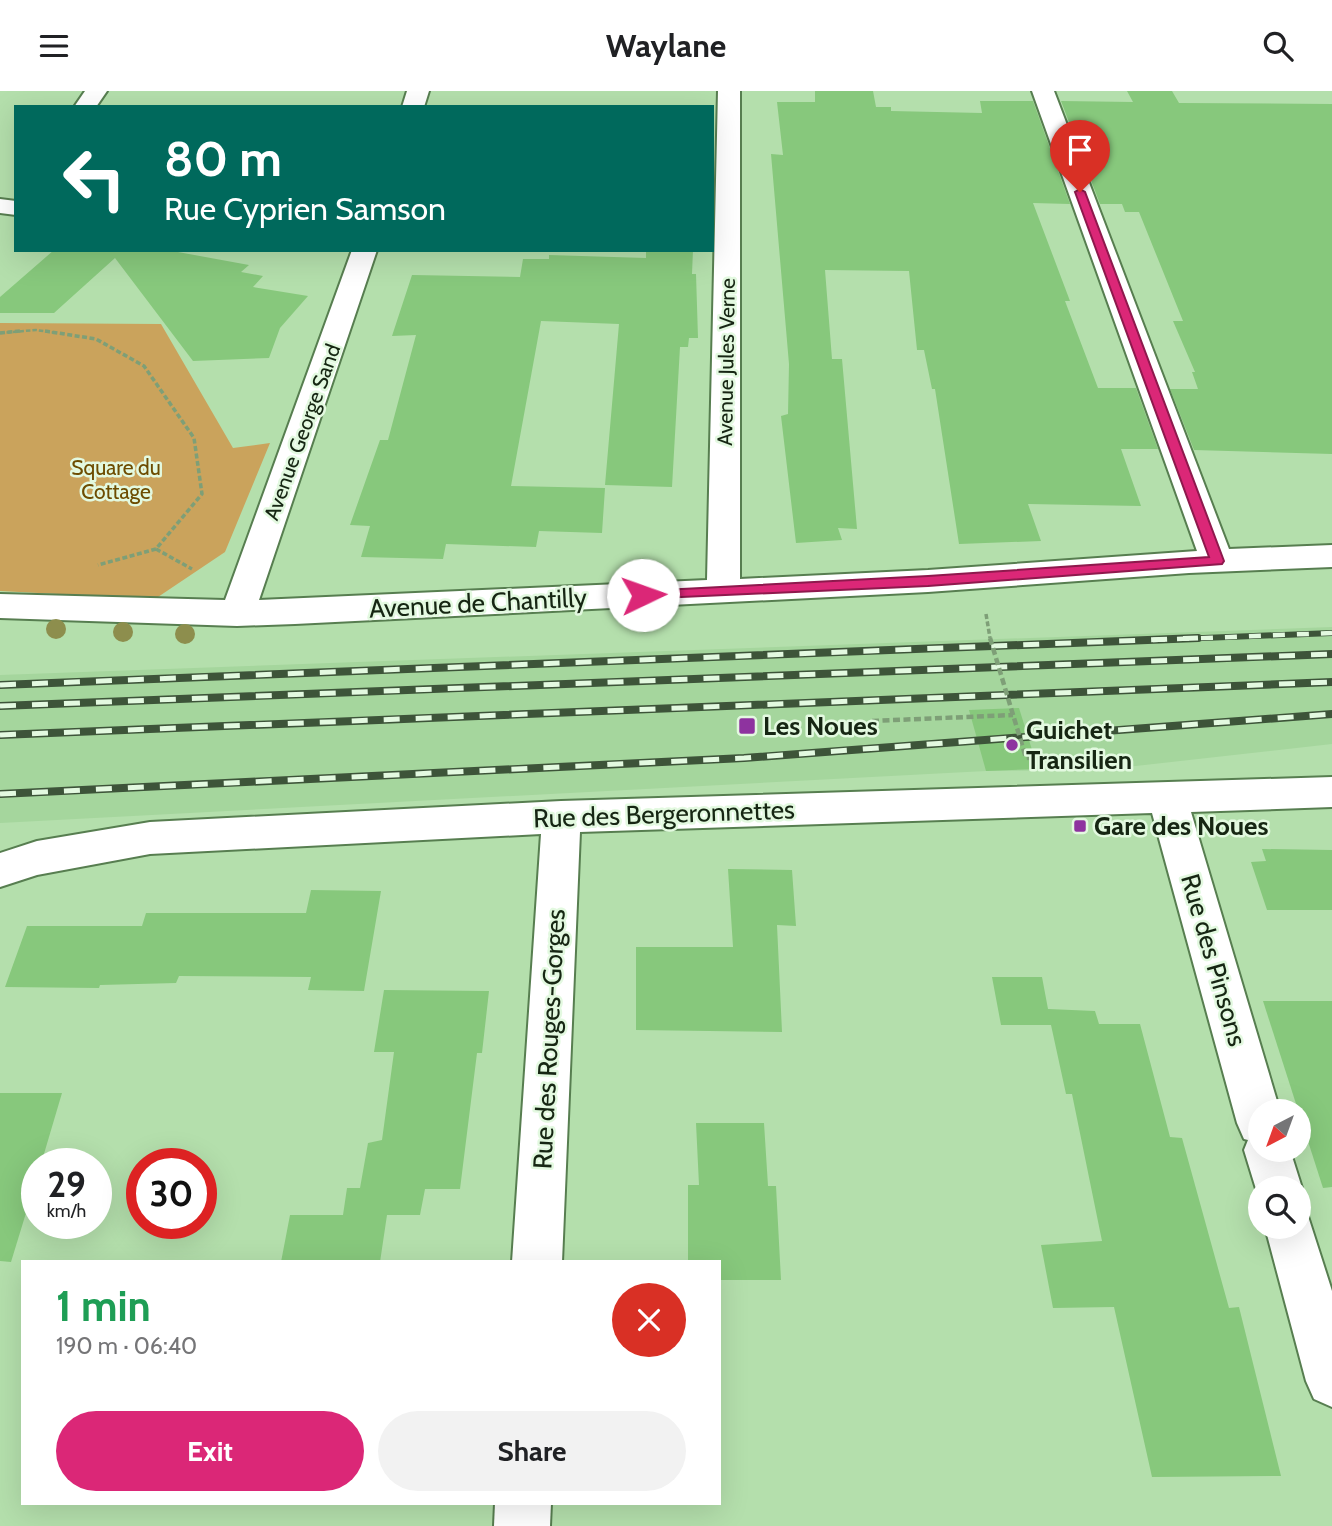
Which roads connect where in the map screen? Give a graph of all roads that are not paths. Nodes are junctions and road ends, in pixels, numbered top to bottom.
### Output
1 (729, 91) edge
2 (1043, 91) edge
3 (357, 252) edge
4 (1332, 556) edge
5 (1217, 561) junction
6 (723, 591) junction
7 (0, 606) edge
8 (237, 614) junction
9 (1332, 792) edge
10 (1167, 797) junction
11 (561, 817) junction
12 (0, 870) edge
13 (1253, 1099) edge
14 (1292, 1239) edge
15 (537, 1260) edge
16 (1332, 1381) edge
17 (523, 1505) edge
18 (522, 1526) edge

1 - 6 street, Avenue Jules Verne
2 - 5 street
3 - 8 street, Avenue George Sand
4 - 5 street, Avenue de Chantilly
5 - 6 street, Avenue de Chantilly
6 - 8 street, Avenue de Chantilly
7 - 8 street, Avenue de Chantilly
9 - 10 street, Rue des Bergeronnettes
10 - 11 street, Rue des Bergeronnettes
10 - 13 street, Rue des Pinsons
11 - 12 street, Rue des Bergeronnettes
11 - 15 street, Rue des Rouges-Gorges
14 - 16 street
17 - 18 street

